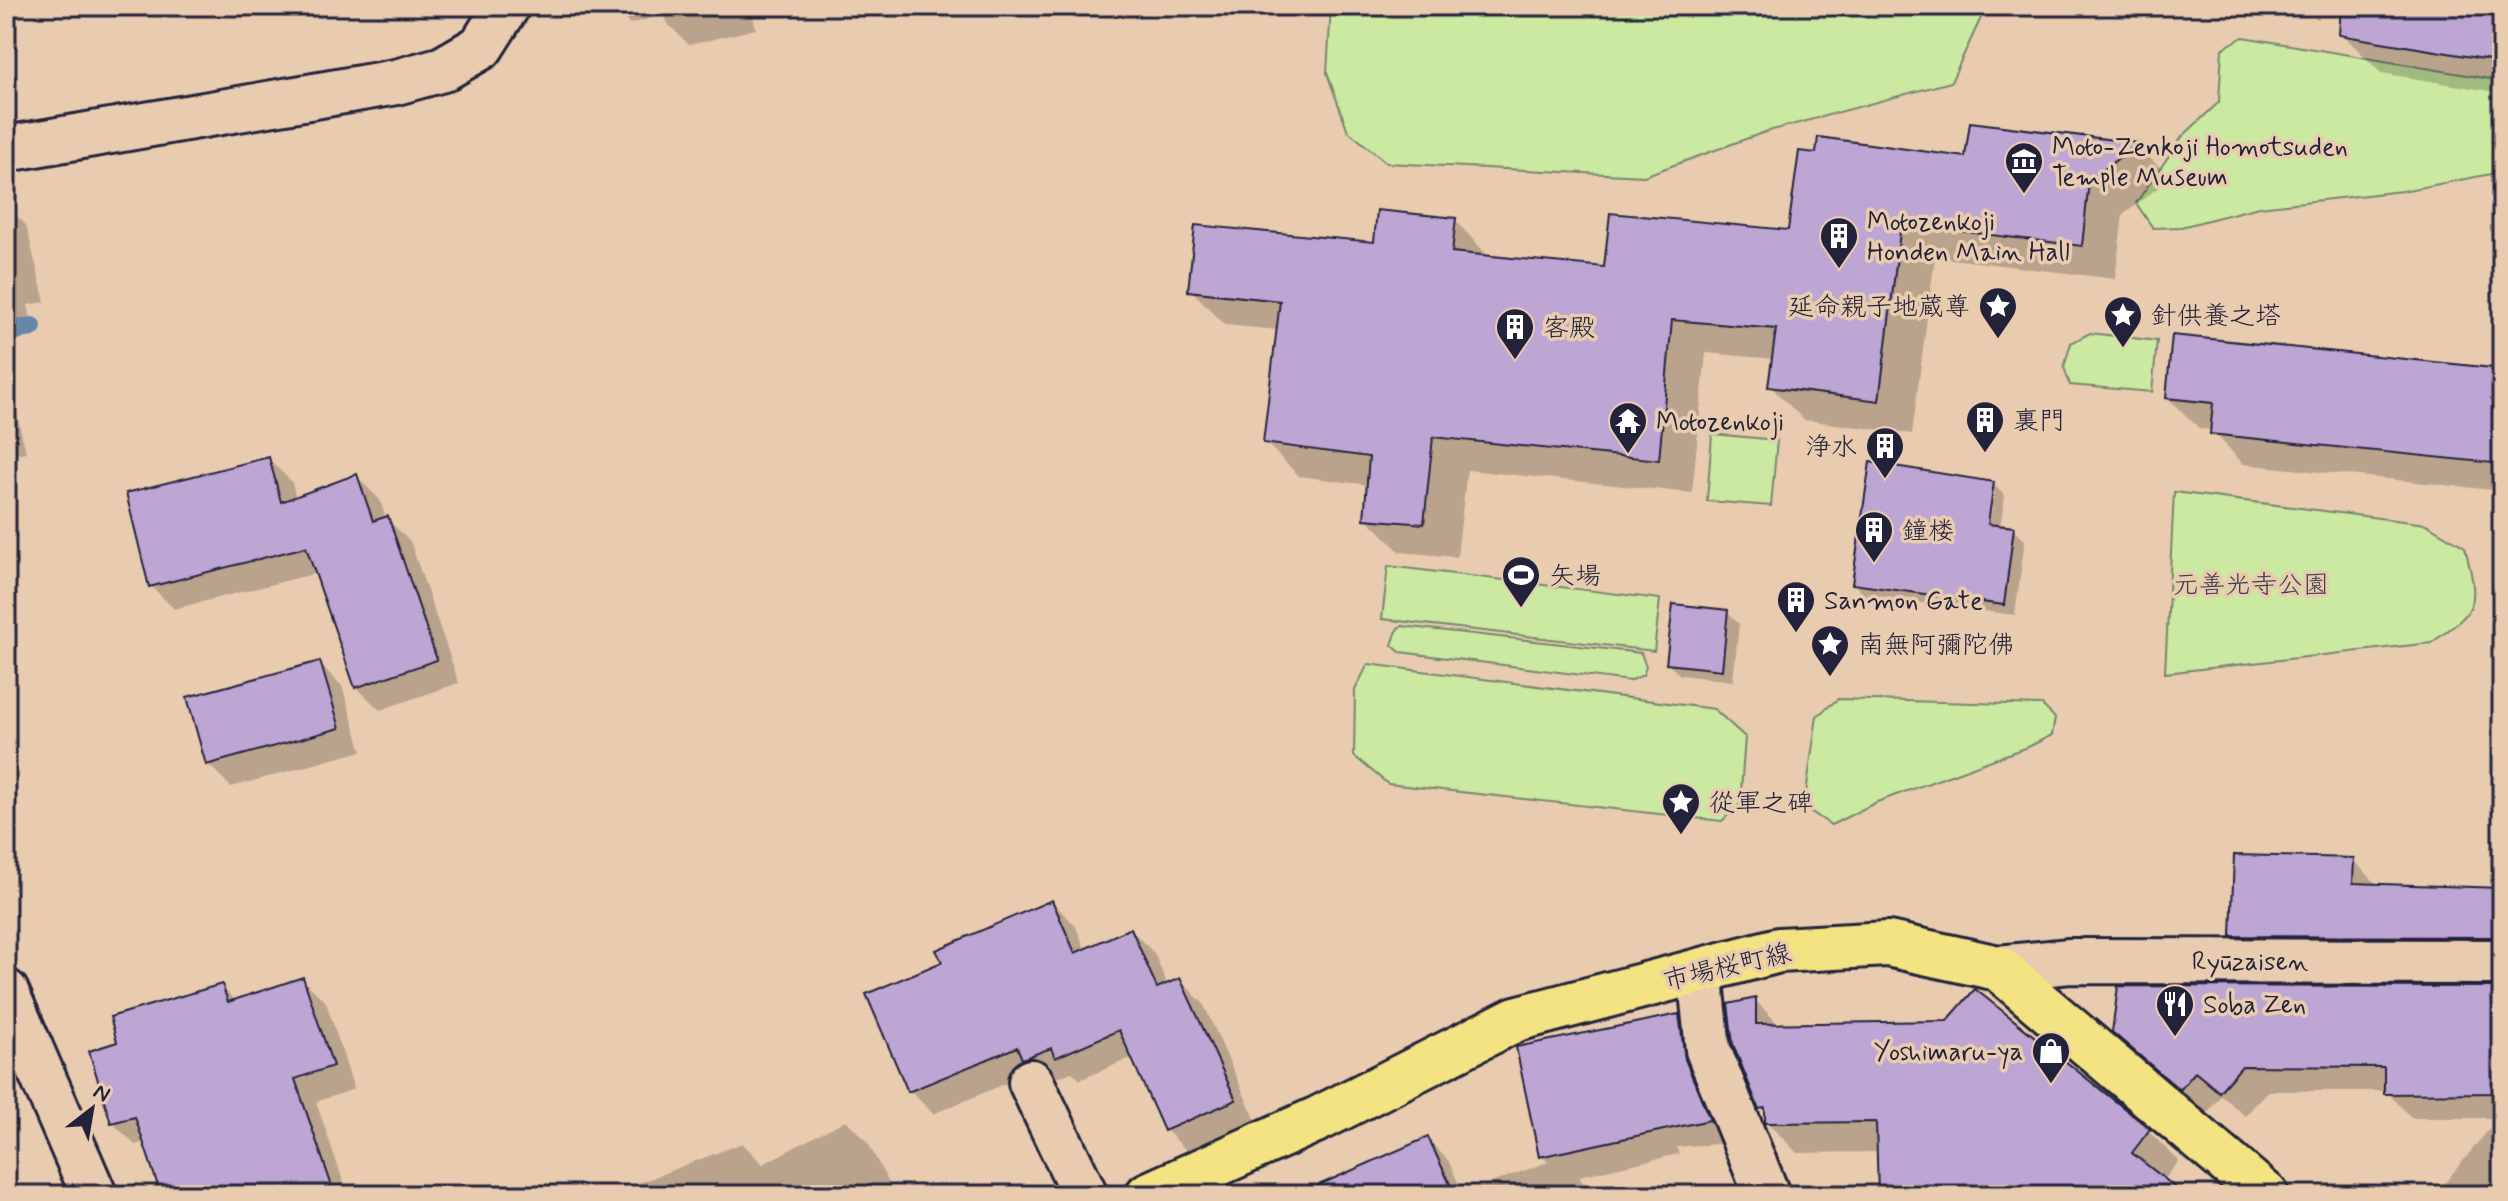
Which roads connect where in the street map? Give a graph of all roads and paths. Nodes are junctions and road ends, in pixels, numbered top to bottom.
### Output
1 (507, 6) edge
2 (6, 149) edge
3 (2502, 962) edge
4 (1998, 968) junction
5 (1700, 971) junction
6 (6, 992) edge
7 (1031, 1082) dead end
8 (94, 1195) edge
9 (1085, 1195) edge
10 (1148, 1195) edge
11 (1767, 1195) edge
12 (2266, 1195) edge

1 - 2 street
3 - 4 street, Ryūzaisen
4 - 5 main road, 市場桜町線
4 - 12 main road, 市場桜町線
5 - 10 main road, 市場桜町線
5 - 11 street
6 - 8 street
7 - 9 street

